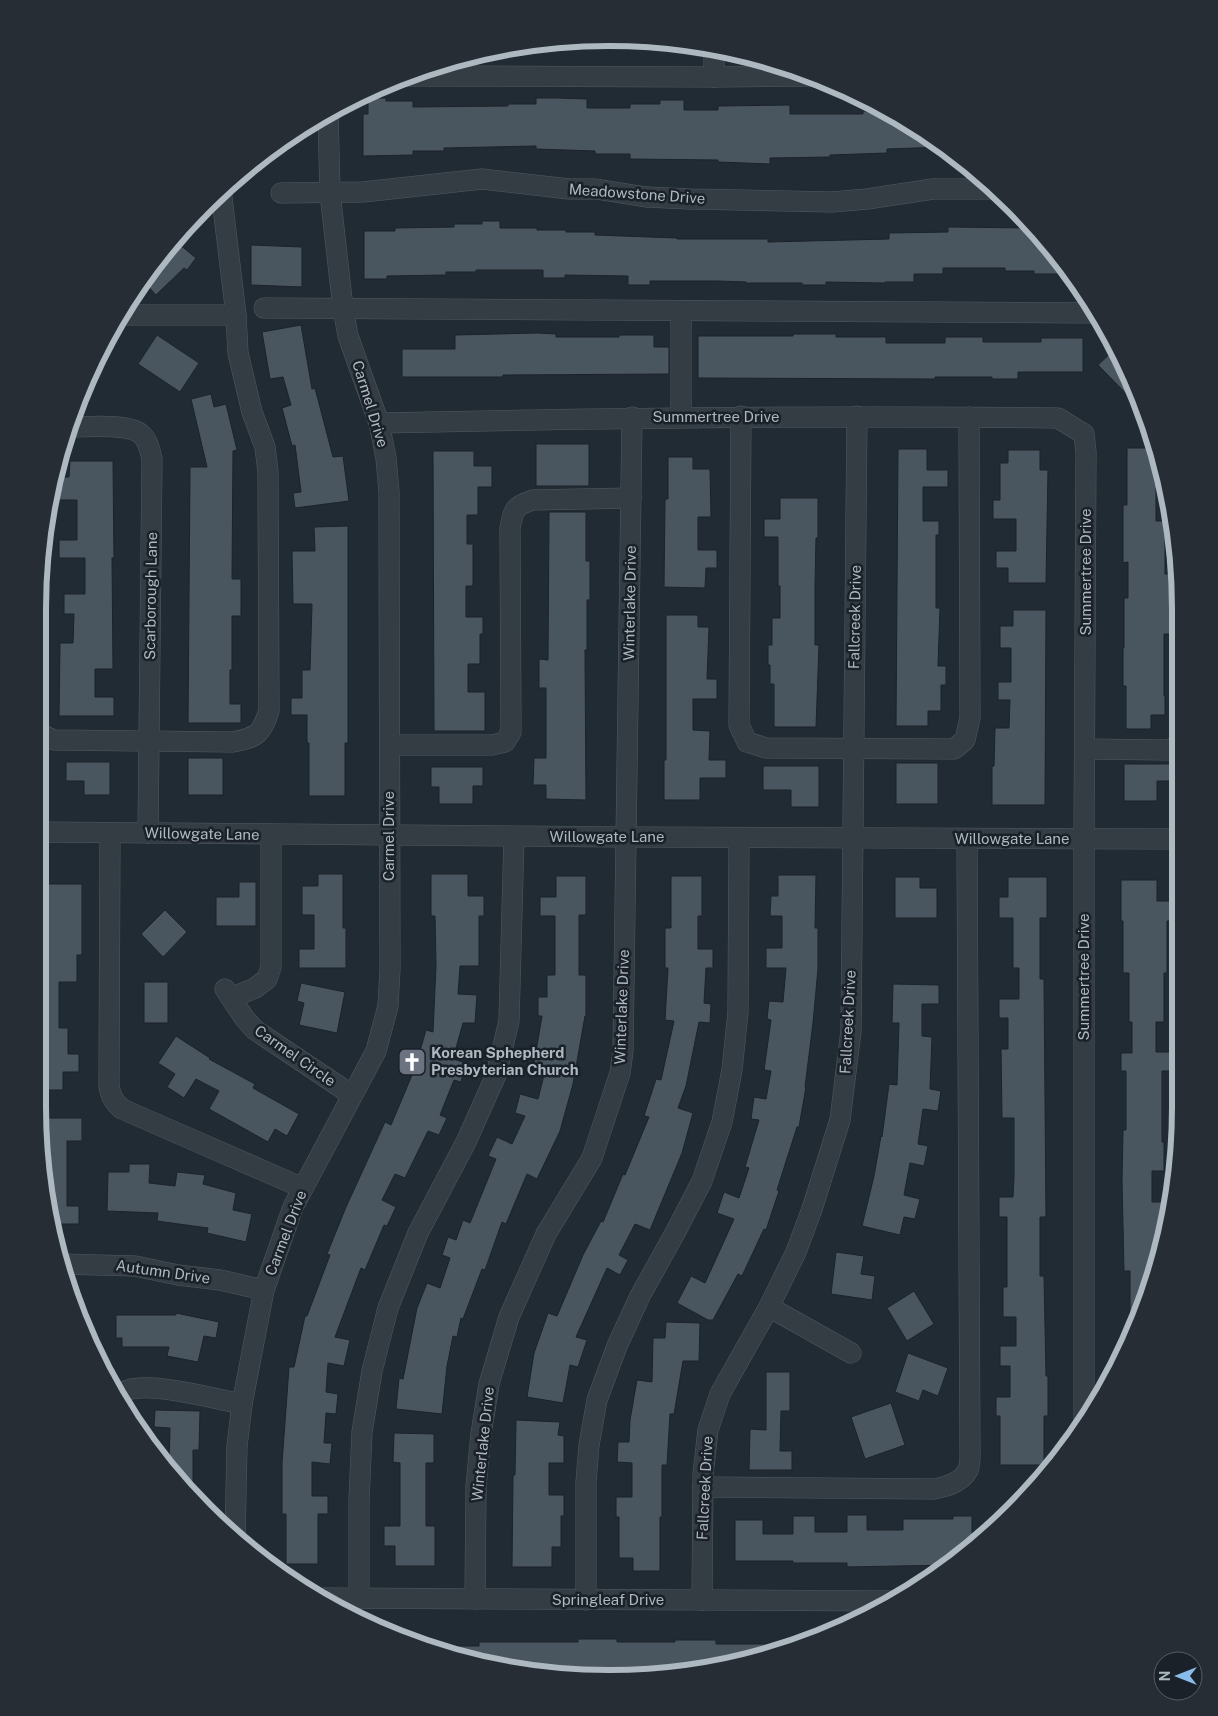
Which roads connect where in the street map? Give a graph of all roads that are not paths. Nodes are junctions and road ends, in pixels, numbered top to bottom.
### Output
1 (714, 56) edge
2 (428, 76) edge
3 (790, 76) edge
4 (714, 77) junction
5 (328, 122) edge
6 (983, 189) edge
7 (281, 193) dead end
8 (330, 193) junction
9 (222, 201) edge
10 (264, 308) dead end
11 (343, 308) junction
12 (681, 310) junction
13 (1087, 313) edge
14 (130, 315) edge
15 (236, 315) junction
16 (741, 416) junction
17 (857, 416) junction
18 (632, 417) junction
19 (681, 417) junction
20 (969, 417) junction
21 (378, 423) junction
22 (76, 427) edge
23 (631, 498) junction
24 (46, 736) edge
25 (149, 740) junction
26 (390, 745) junction
27 (854, 748) junction
28 (1172, 748) edge
29 (1085, 749) junction
30 (46, 832) edge
31 (110, 833) junction
32 (148, 833) junction
33 (271, 834) junction
34 (389, 836) junction
35 (514, 837) junction
36 (626, 838) junction
37 (739, 838) junction
38 (853, 838) junction
39 (967, 839) junction
40 (1172, 839) edge
41 (1084, 840) junction
42 (352, 1094) junction
43 (303, 1188) junction
44 (69, 1264) edge
45 (264, 1290) junction
46 (769, 1307) junction
47 (851, 1353) dead end
48 (124, 1392) edge
49 (242, 1404) junction
50 (1084, 1408) edge
51 (703, 1487) junction
52 (235, 1527) edge
53 (335, 1598) edge
54 (359, 1598) junction
55 (475, 1599) junction
56 (586, 1600) junction
57 (702, 1600) junction
58 (878, 1601) edge

1 - 4 street
2 - 4 street
3 - 4 street
5 - 8 street, Carmel Drive
6 - 8 street, Meadowstone Drive
7 - 8 street, Meadowstone Drive
8 - 11 street, Carmel Drive
9 - 15 street
10 - 11 street
11 - 12 street
11 - 21 street, Carmel Drive
12 - 13 street
12 - 19 street
14 - 15 street
15 - 25 street
16 - 17 street, Summertree Drive
16 - 19 street, Summertree Drive
16 - 27 street
17 - 20 street, Summertree Drive
17 - 27 street, Fallcreek Drive
18 - 19 street, Summertree Drive
18 - 21 street, Summertree Drive
18 - 23 street, Winterlake Drive
20 - 27 street
20 - 29 street, Summertree Drive
21 - 26 street, Carmel Drive
22 - 25 street, Scarborough Lane
23 - 26 street
23 - 36 street, Winterlake Drive
24 - 25 street
25 - 32 street, Scarborough Lane
26 - 34 street, Carmel Drive
27 - 38 street, Fallcreek Drive
28 - 29 street
29 - 41 street, Summertree Drive
30 - 31 street, Willowgate Lane
31 - 32 street, Willowgate Lane
31 - 43 street
32 - 33 street, Willowgate Lane
33 - 34 street, Willowgate Lane
33 - 42 street, Carmel Circle
34 - 35 street, Willowgate Lane
34 - 42 street, Carmel Drive
35 - 36 street, Willowgate Lane
35 - 54 street
36 - 37 street, Willowgate Lane
36 - 55 street, Winterlake Drive
37 - 38 street, Willowgate Lane
37 - 56 street
38 - 39 street, Willowgate Lane
38 - 46 street, Fallcreek Drive
39 - 41 street, Willowgate Lane
39 - 51 street
40 - 41 street, Willowgate Lane
41 - 50 street, Summertree Drive
42 - 43 street, Carmel Drive
43 - 45 street, Carmel Drive
44 - 45 street, Autumn Drive
45 - 49 street, Carmel Drive
46 - 47 street
46 - 51 street, Fallcreek Drive
48 - 49 street
49 - 52 street, Carmel Drive
51 - 57 street, Fallcreek Drive
53 - 54 street, Springleaf Drive
54 - 55 street, Springleaf Drive
55 - 56 street, Springleaf Drive
56 - 57 street, Springleaf Drive
57 - 58 street, Springleaf Drive

